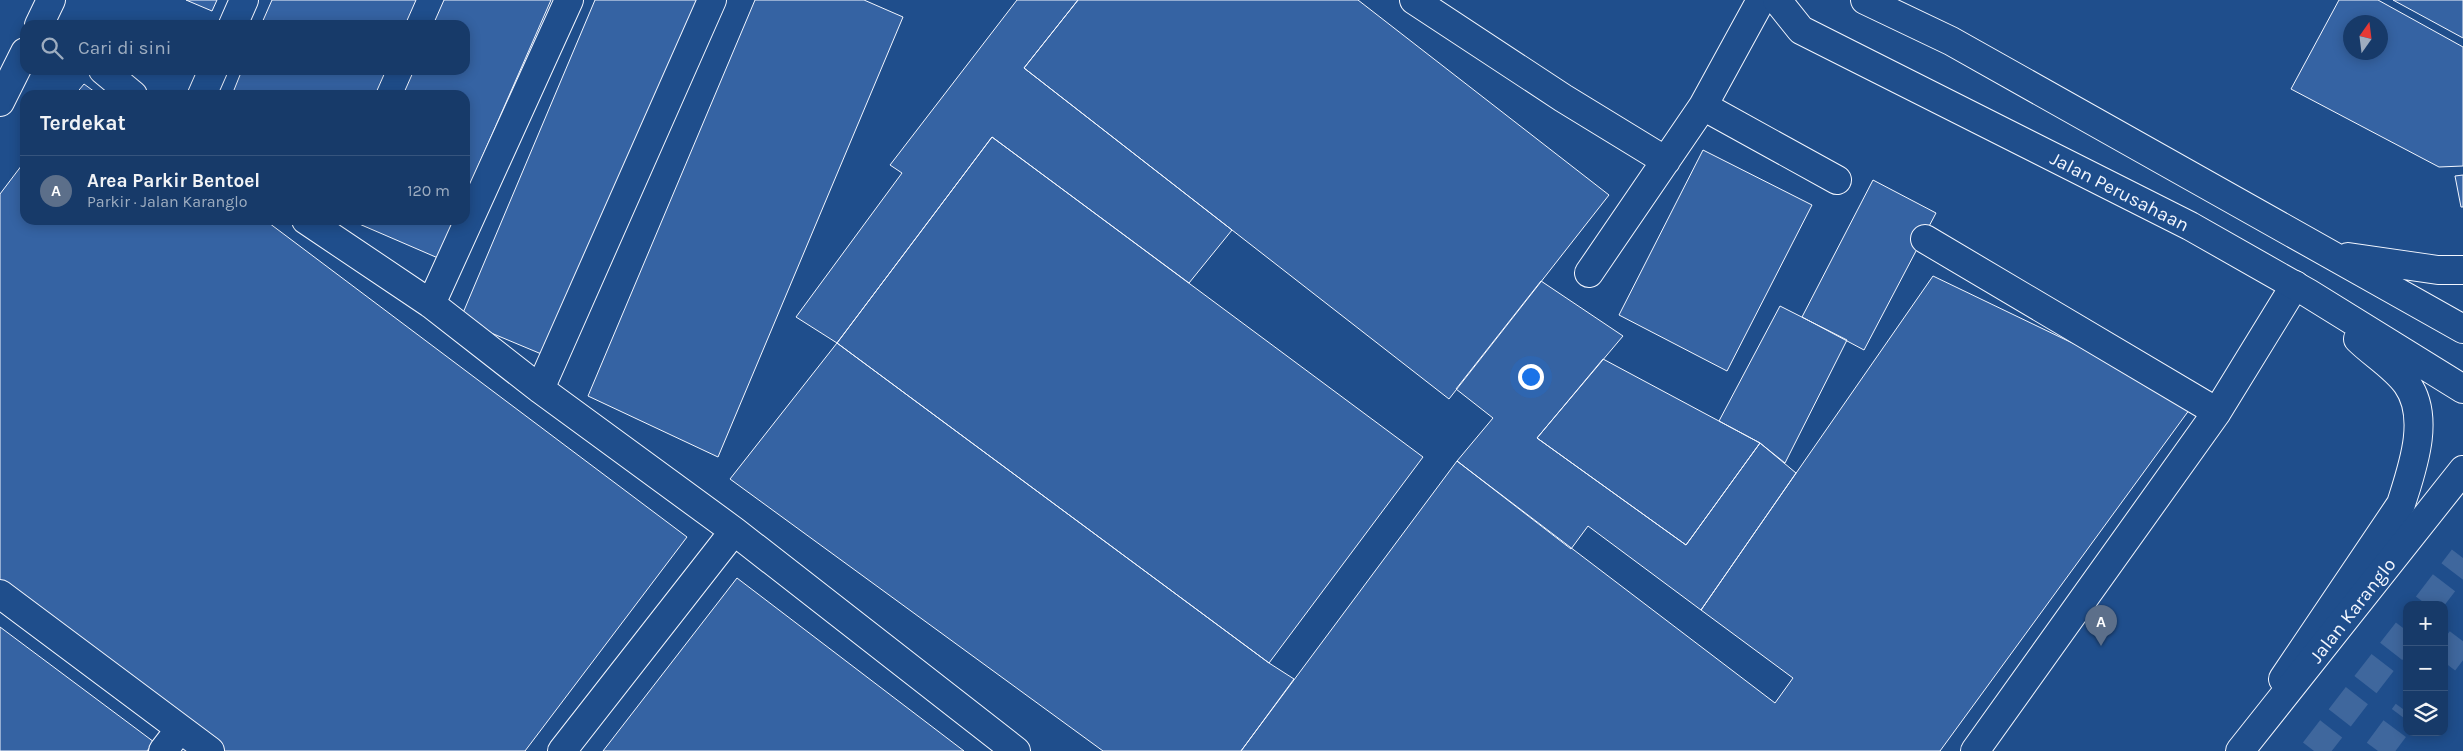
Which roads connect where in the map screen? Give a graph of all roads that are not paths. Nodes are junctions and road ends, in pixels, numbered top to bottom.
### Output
1 (244, 0) edge
2 (569, 0) edge
3 (712, 0) edge
4 (1414, 0) edge
5 (1761, 0) edge
6 (1776, 0) edge
7 (1865, 0) edge
8 (235, 20) edge
9 (20, 62) edge
10 (109, 75) edge
11 (211, 75) edge
12 (127, 90) edge
13 (204, 90) edge
14 (0, 102) edge
15 (1703, 106) junction
16 (1666, 161) junction
17 (1836, 180) dead end
18 (470, 218) edge
19 (313, 225) edge
20 (467, 225) edge
21 (1925, 240) dead end
22 (2332, 255) junction
23 (2463, 270) edge
24 (1589, 272) dead end
25 (2302, 289) junction
26 (431, 304) junction
27 (2463, 329) edge
28 (540, 388) junction
29 (2463, 389) edge
30 (2217, 412) junction
31 (2463, 470) edge
32 (734, 531) junction
33 (0, 594) edge
34 (180, 728) junction
35 (162, 751) edge
36 (210, 751) edge
37 (562, 751) edge
38 (1016, 751) edge
39 (1975, 751) edge
40 (2235, 751) edge
41 (2240, 751) edge

1 - 8 main road
2 - 18 main road
3 - 28 main road
4 - 16 main road
5 - 15 main road
6 - 25 main road, Jalan Perusahaan
7 - 22 main road
9 - 14 main road
10 - 12 main road
11 - 13 main road
15 - 16 main road
15 - 17 main road
16 - 24 main road
19 - 26 main road
20 - 26 main road
21 - 30 main road
22 - 23 main road
22 - 27 main road
25 - 29 main road, Jalan Perusahaan
25 - 30 main road
25 - 40 main road
26 - 28 main road
28 - 32 main road
30 - 39 main road
31 - 41 main road, Jalan Karanglo
32 - 37 main road
32 - 38 main road
33 - 34 main road
34 - 35 main road
34 - 36 main road

